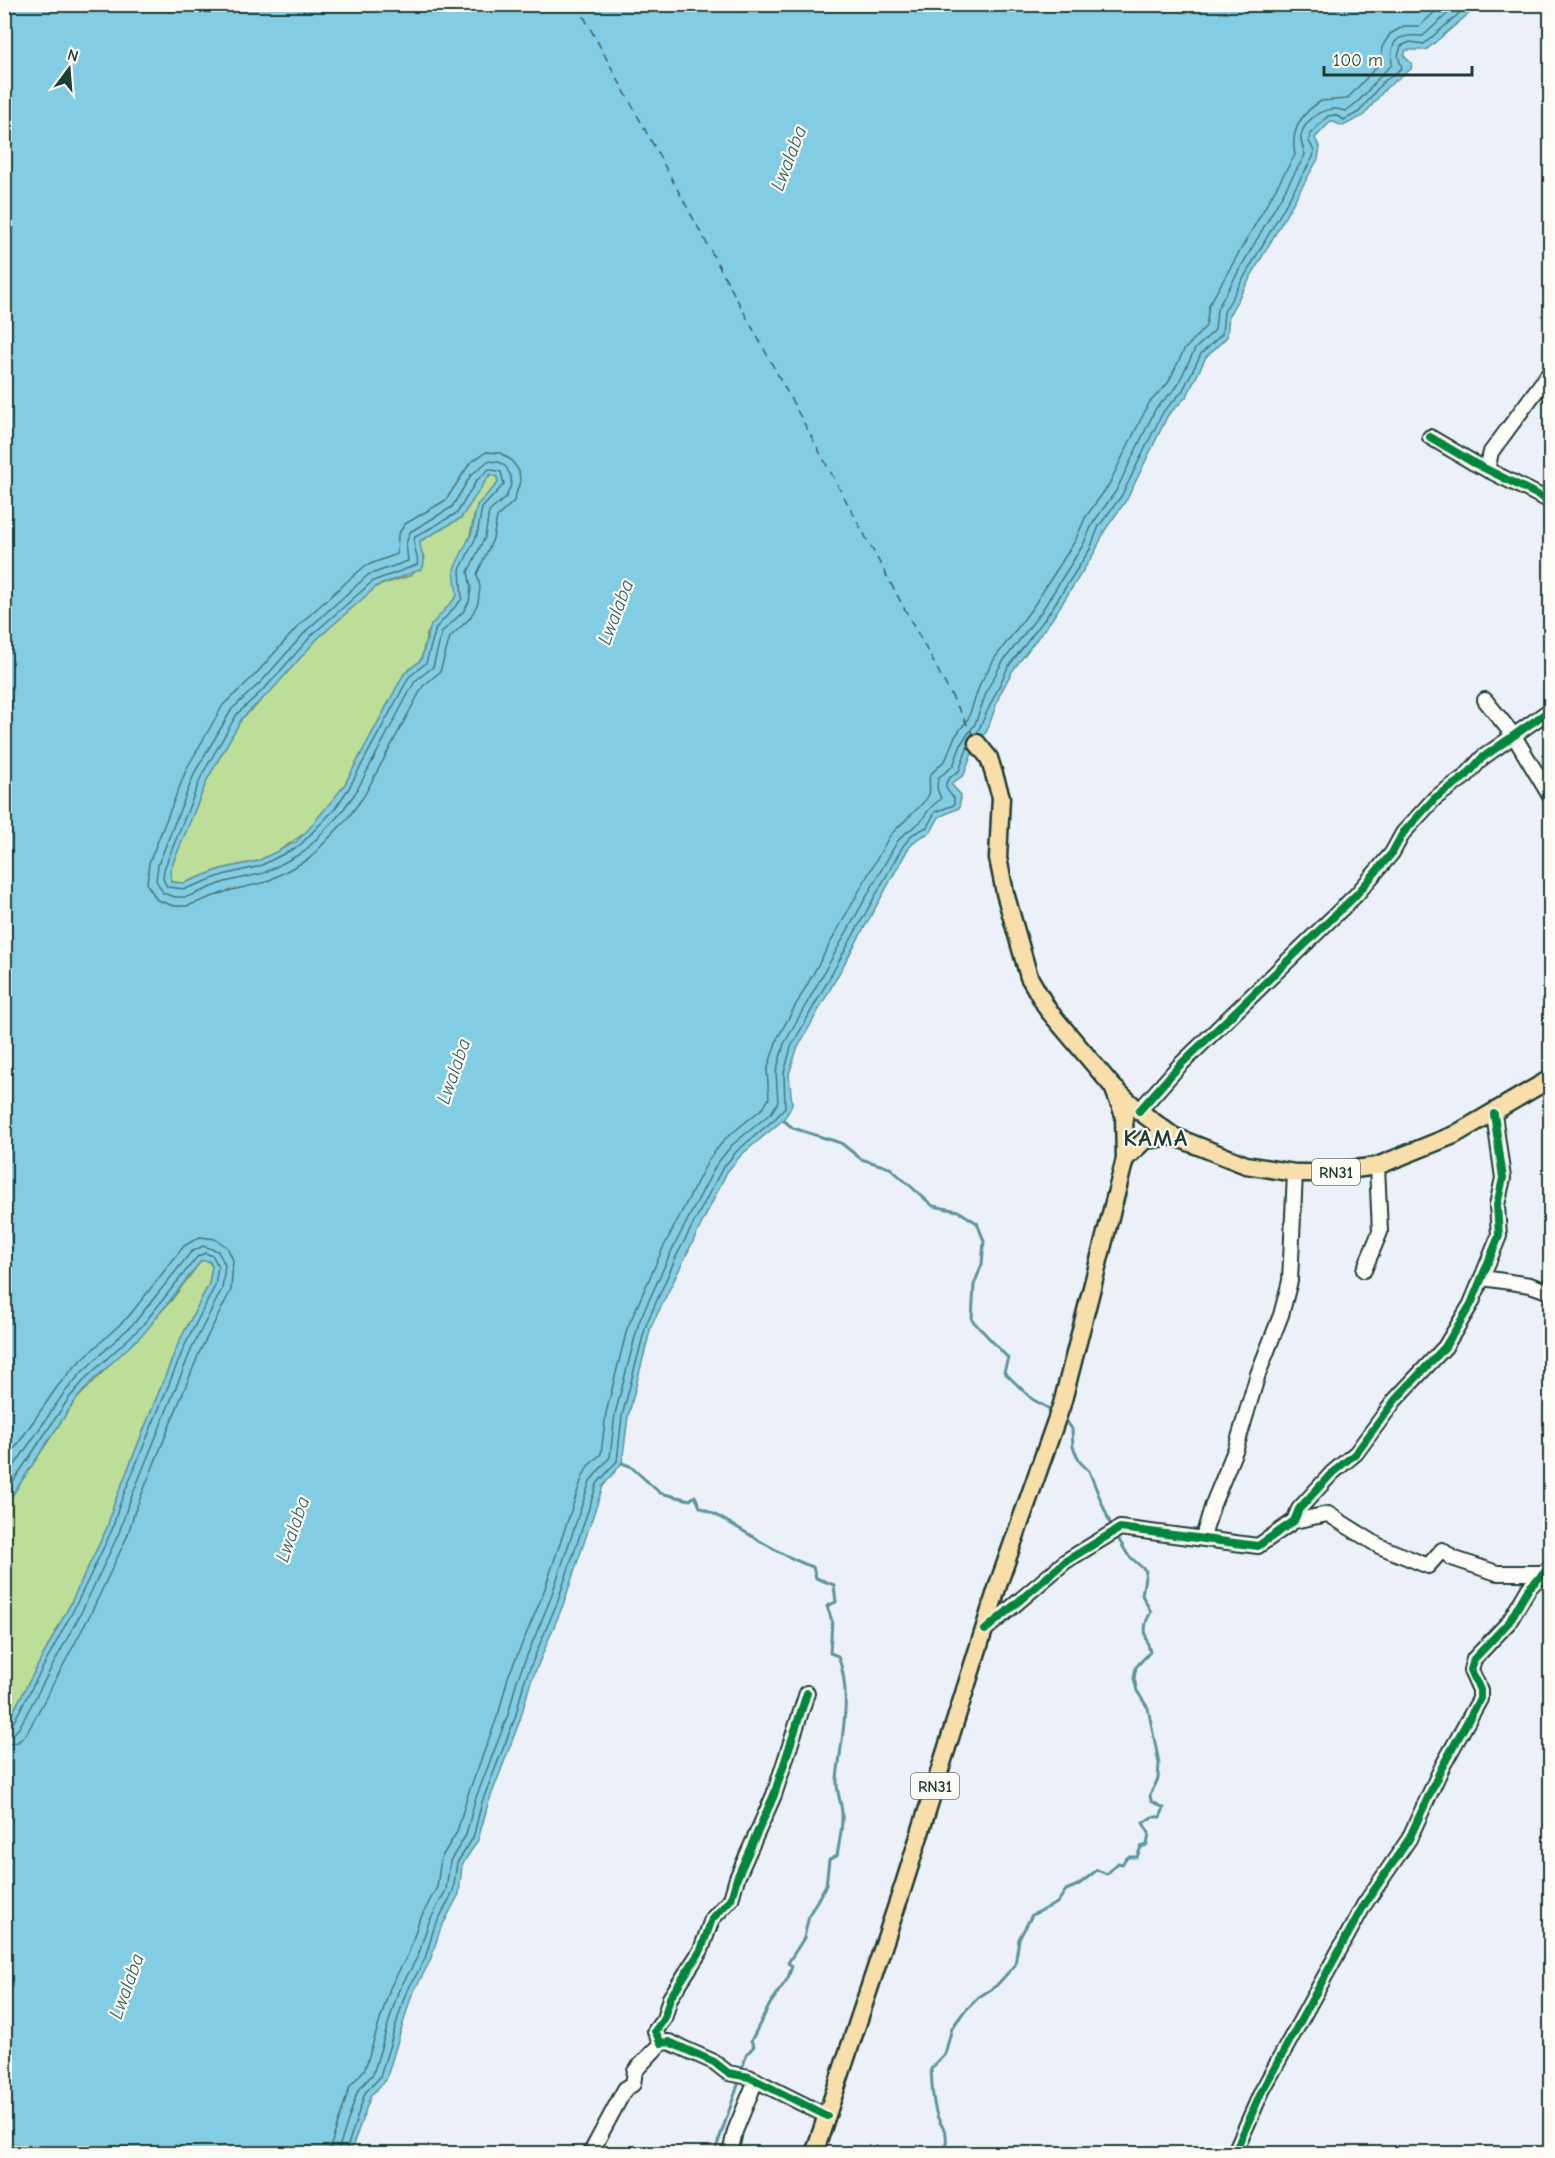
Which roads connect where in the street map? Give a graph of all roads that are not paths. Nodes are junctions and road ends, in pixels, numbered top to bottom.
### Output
1 (1551, 372) edge
2 (1430, 437) dead end
3 (1487, 470) junction
4 (1551, 501) edge
5 (1485, 700) dead end
6 (1551, 710) edge
7 (1514, 736) junction
8 (977, 743) dead end
9 (1551, 796) edge
10 (1551, 1079) edge
11 (1113, 1088) junction
12 (1139, 1112) junction
13 (1494, 1114) junction
14 (1173, 1136) junction
15 (1125, 1159) junction
16 (1377, 1166) junction
17 (1295, 1173) junction
18 (1364, 1270) dead end
19 (1483, 1278) junction
20 (1551, 1292) edge
21 (1294, 1521) junction
22 (1203, 1537) junction
23 (1548, 1570) edge
24 (985, 1630) junction
25 (807, 1693) dead end
26 (661, 2043) junction
27 (756, 2080) junction
28 (827, 2116) junction
29 (590, 2154) edge
30 (730, 2154) edge
31 (814, 2154) edge
32 (1234, 2154) edge

1 - 3 street
2 - 3 street
3 - 4 street
5 - 7 street
6 - 7 street
7 - 9 street
7 - 12 street
8 - 11 main road
10 - 13 main road, RN31
11 - 12 main road
11 - 15 main road
12 - 14 main road
13 - 16 main road, RN31
13 - 19 street
14 - 15 main road
14 - 17 main road, RN31
15 - 24 main road, RN31
16 - 17 main road, RN31
16 - 18 street
17 - 22 street
19 - 20 street
19 - 21 street
21 - 22 street
21 - 23 street
22 - 24 street
23 - 32 street
24 - 28 main road, RN31
25 - 26 street
26 - 27 street
26 - 29 street
27 - 28 street
27 - 30 street
28 - 31 main road, RN31

